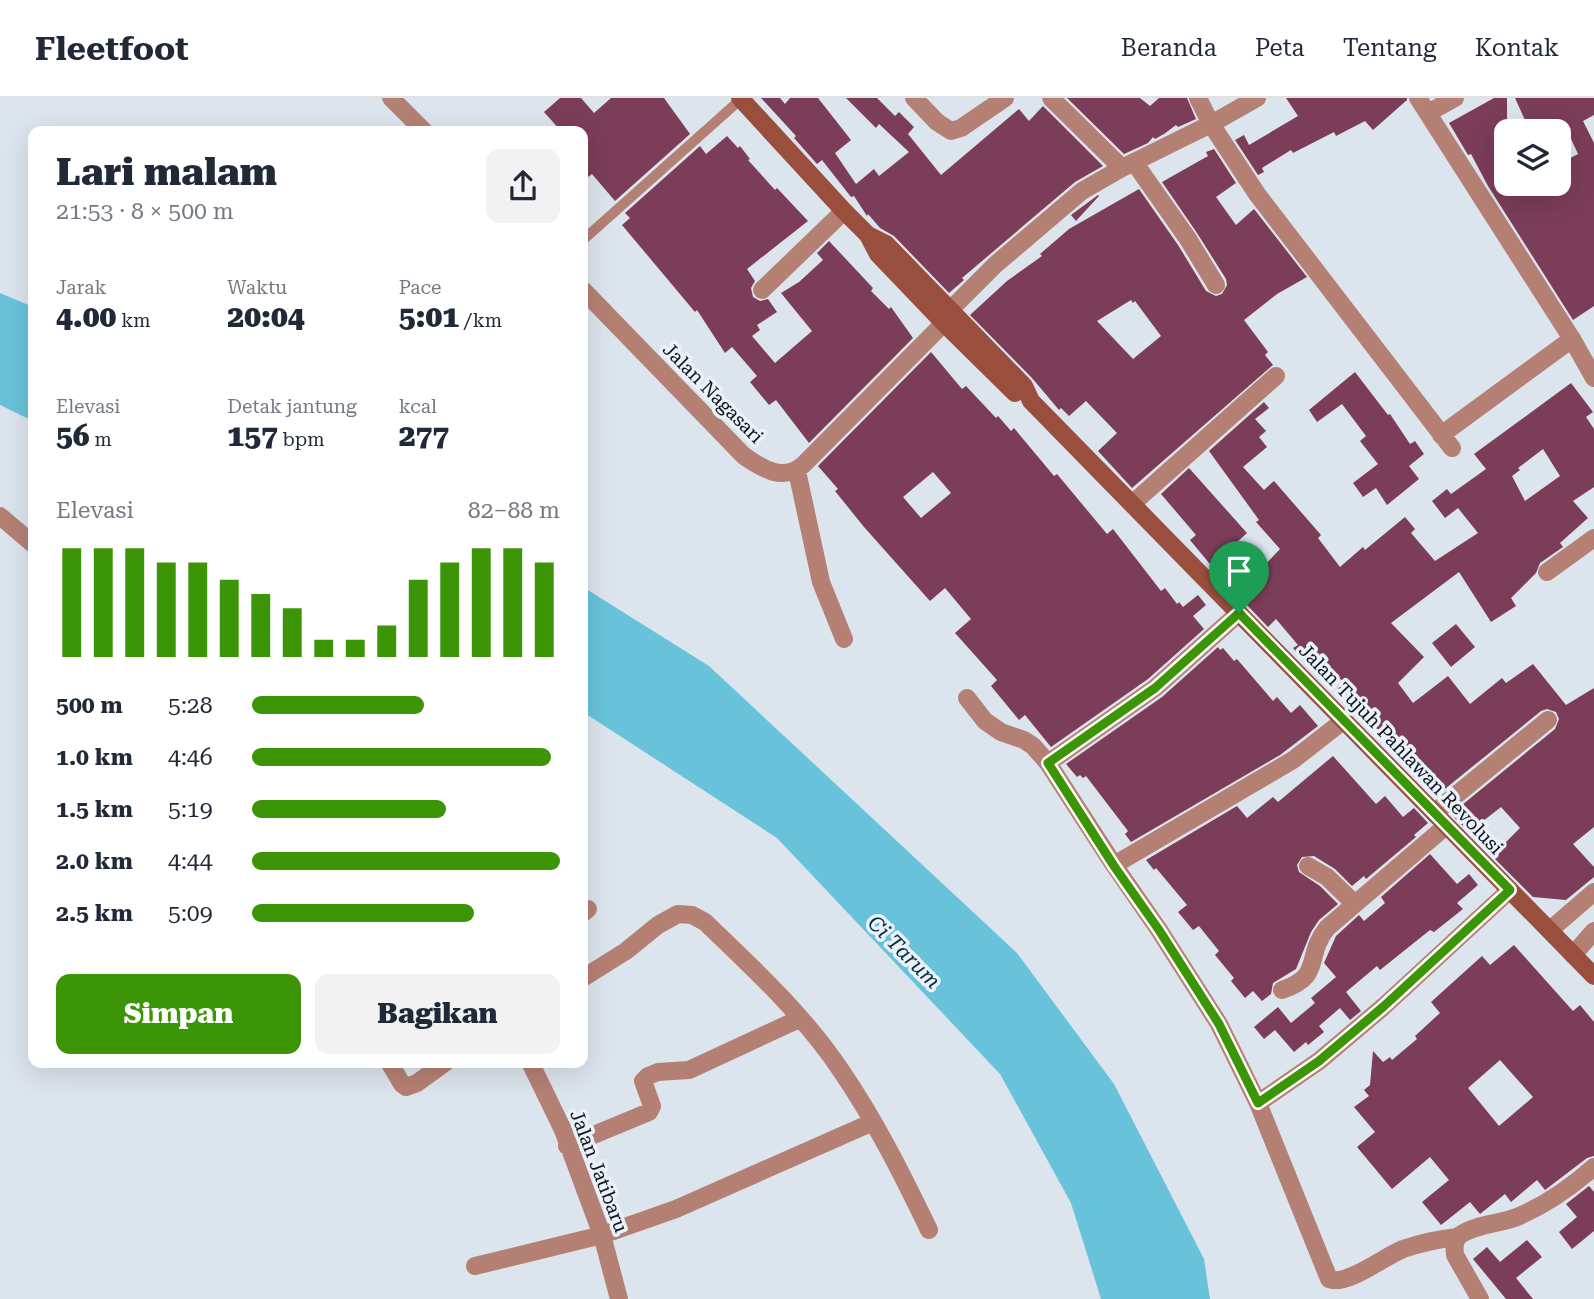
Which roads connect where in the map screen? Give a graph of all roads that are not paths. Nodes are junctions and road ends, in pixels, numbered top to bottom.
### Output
1 (391, 98) edge
2 (741, 98) edge
3 (914, 98) edge
4 (1005, 98) edge
5 (1051, 98) edge
6 (1198, 98) edge
7 (1257, 98) edge
8 (1455, 98) edge
9 (1423, 105) edge
10 (1211, 124) junction
11 (419, 126) edge
12 (1128, 165) junction
13 (845, 211) junction
14 (588, 236) edge
15 (1216, 285) dead end
16 (762, 290) dead end
17 (588, 295) edge
18 (947, 316) junction
19 (1572, 339) junction
20 (1276, 376) dead end
21 (1594, 378) edge
22 (797, 471) junction
23 (1133, 503) junction
24 (0, 516) edge
25 (1594, 538) edge
26 (28, 540) edge
27 (1547, 572) dead end
28 (1239, 613) junction
29 (844, 639) dead end
30 (967, 698) dead end
31 (1548, 720) dead end
32 (1343, 721) junction
33 (1048, 763) junction
34 (1440, 820) junction
35 (1114, 866) junction
36 (1308, 866) dead end
37 (1510, 890) junction
38 (1594, 892) edge
39 (1355, 904) junction
40 (1550, 930) junction
41 (1594, 931) edge
42 (1573, 955) junction
43 (588, 975) edge
44 (1594, 976) edge
45 (1282, 990) dead end
46 (799, 1018) junction
47 (392, 1068) edge
48 (437, 1068) edge
49 (533, 1068) edge
50 (1258, 1103) junction
51 (873, 1122) junction
52 (567, 1146) junction
53 (1594, 1167) edge
54 (929, 1230) dead end
55 (602, 1235) junction
56 (1457, 1237) junction
57 (475, 1266) dead end
58 (618, 1299) edge
59 (1480, 1299) edge

1 - 11 street
2 - 13 main road, Jalan Tujuh Pahlawan Revolusi
2 - 14 lane
3 - 4 street
5 - 12 street
6 - 10 street
7 - 10 street
8 - 9 street
9 - 19 street
10 - 12 street
10 - 19 street
12 - 15 street
12 - 18 street
13 - 16 street
13 - 18 main road, Jalan Tujuh Pahlawan Revolusi
17 - 22 street, Jalan Nagasari
18 - 22 street
18 - 23 main road, Jalan Tujuh Pahlawan Revolusi
19 - 21 street
20 - 23 street
22 - 29 street
23 - 28 main road, Jalan Tujuh Pahlawan Revolusi
24 - 26 street
25 - 27 street
28 - 32 main road, Jalan Tujuh Pahlawan Revolusi
28 - 33 street
30 - 33 street
31 - 34 street
32 - 34 main road, Jalan Tujuh Pahlawan Revolusi
32 - 35 street
33 - 35 street
34 - 37 main road, Jalan Tujuh Pahlawan Revolusi
34 - 39 street
35 - 50 street
36 - 39 street
37 - 40 main road, Jalan Tujuh Pahlawan Revolusi
37 - 50 street
38 - 40 street
39 - 45 street
40 - 42 main road, Jalan Tujuh Pahlawan Revolusi
41 - 42 street
42 - 44 main road, Jalan Tujuh Pahlawan Revolusi
43 - 46 street
46 - 51 street
46 - 52 street
47 - 48 street
49 - 52 street, Jalan Jatibaru
50 - 56 street
51 - 54 street
51 - 55 street
52 - 55 street, Jalan Jatibaru
53 - 56 street
55 - 57 street
55 - 58 street, Jalan Jatibaru
56 - 59 street

